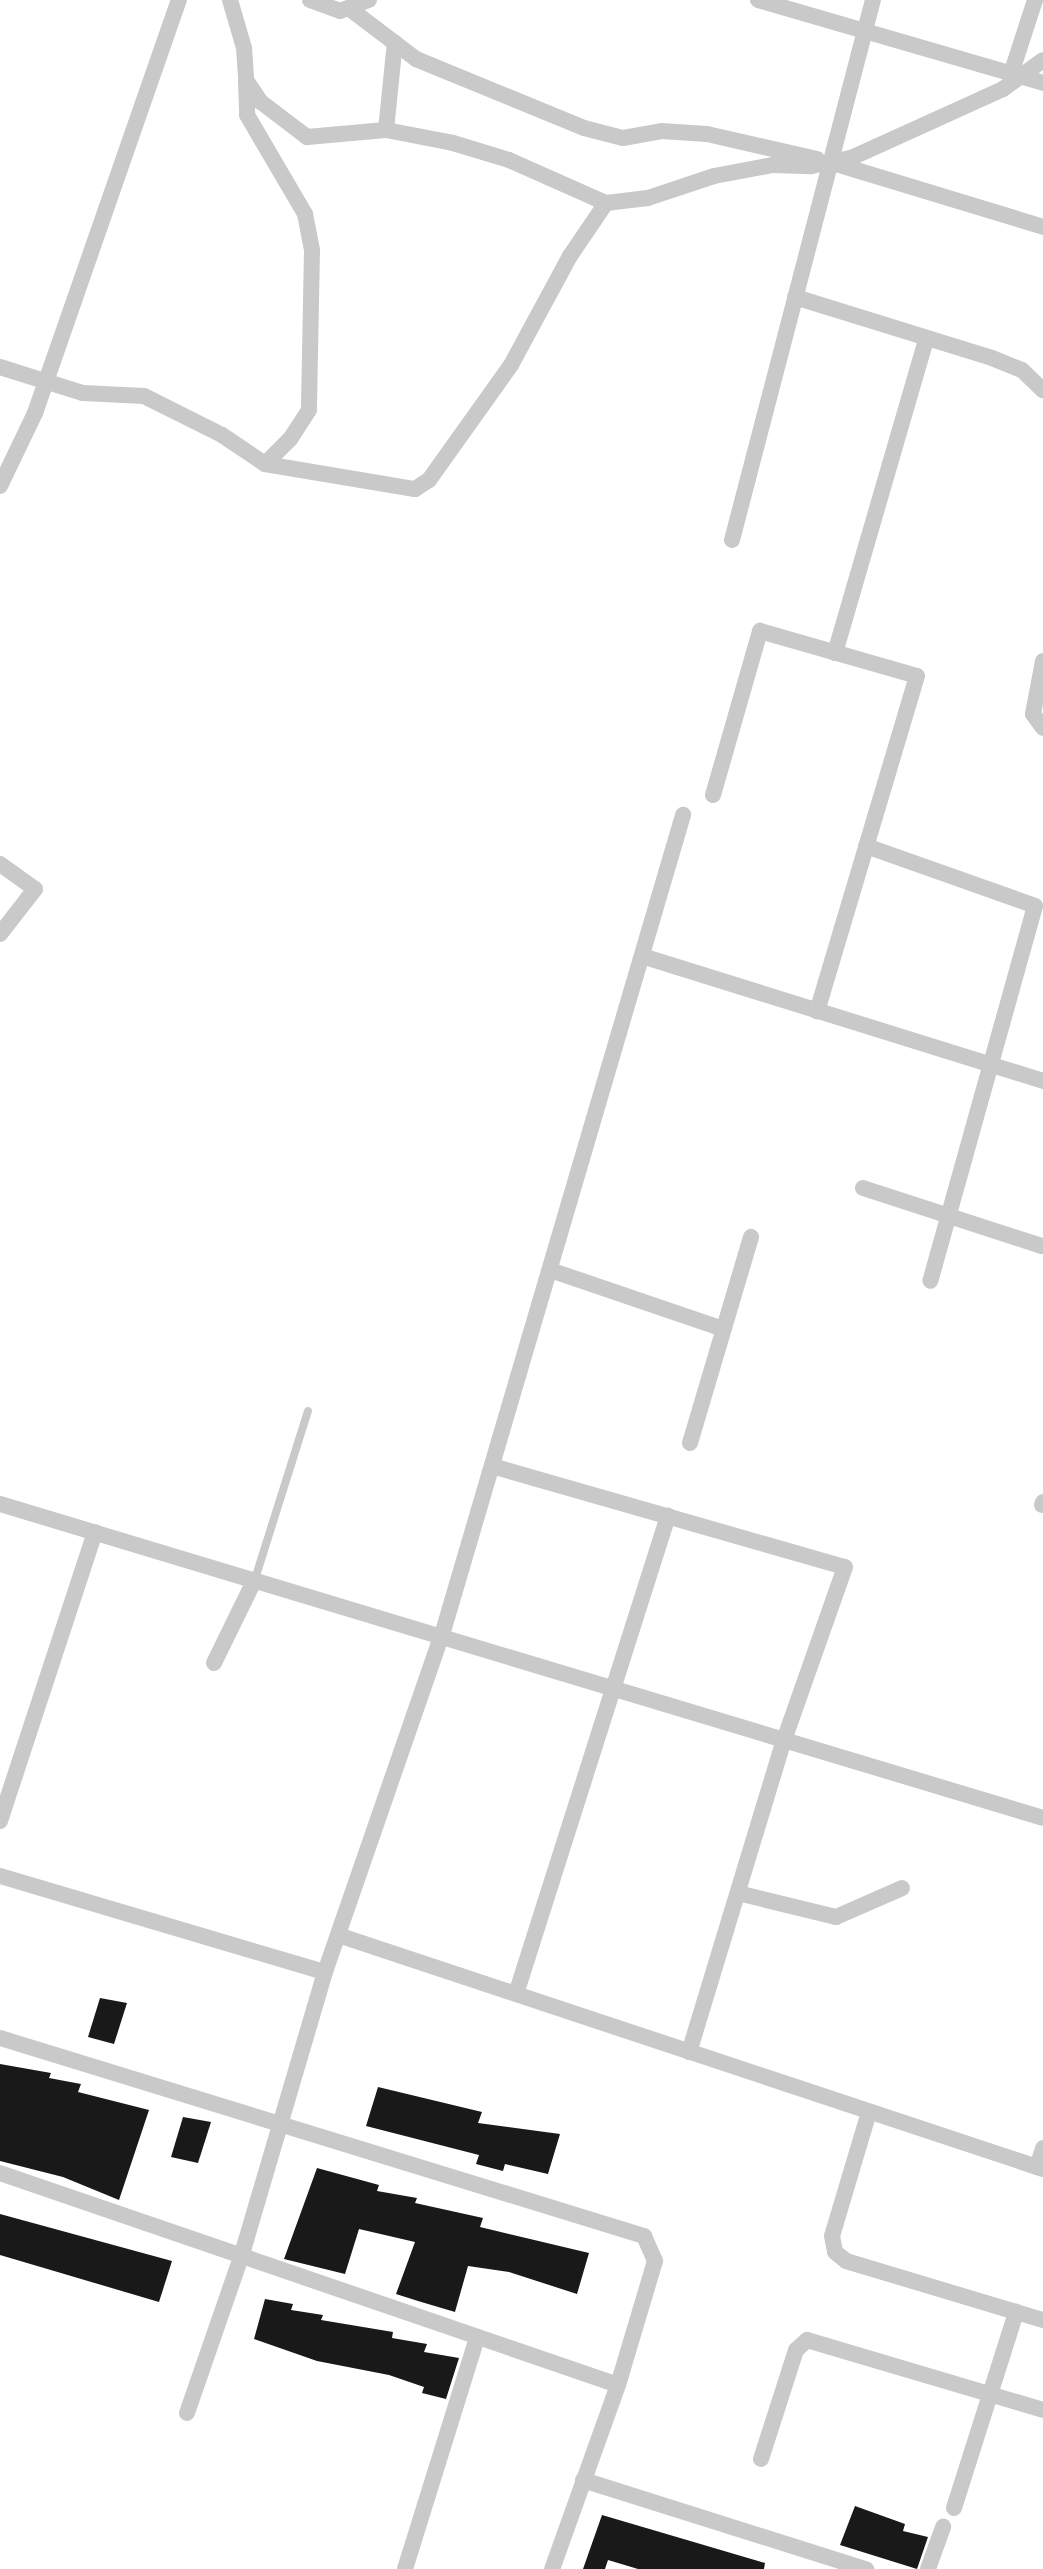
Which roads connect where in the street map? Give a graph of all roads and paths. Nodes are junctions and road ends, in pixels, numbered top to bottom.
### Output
1 (179, 0) edge
2 (230, 0) edge
3 (310, 0) edge
4 (369, 0) edge
5 (758, 0) edge
6 (873, 0) edge
7 (1035, 0) edge
8 (350, 9) junction
9 (865, 30) junction
10 (395, 42) junction
11 (1043, 60) edge
12 (1016, 75) junction
13 (246, 80) junction
14 (1043, 83) edge
15 (386, 130) junction
16 (829, 160) junction
17 (606, 203) junction
18 (1043, 227) edge
19 (795, 297) junction
20 (926, 340) junction
21 (0, 367) edge
22 (45, 385) junction
23 (1043, 390) edge
24 (265, 464) junction
25 (0, 486) edge
26 (732, 540) dead end
27 (835, 653) junction
28 (1043, 661) edge
29 (1043, 728) edge
30 (713, 795) dead end
31 (683, 815) dead end
32 (866, 846) junction
33 (0, 864) edge
34 (0, 934) edge
35 (642, 956) junction
36 (817, 1011) junction
37 (989, 1064) junction
38 (1043, 1081) edge
39 (863, 1188) dead end
40 (948, 1215) junction
41 (751, 1237) dead end
42 (1042, 1246) edge
43 (550, 1270) junction
44 (930, 1281) dead end
45 (723, 1329) junction
46 (308, 1411) dead end
47 (690, 1443) dead end
48 (492, 1466) junction
49 (0, 1504) edge
50 (668, 1516) junction
51 (95, 1532) junction
52 (255, 1579) junction
53 (442, 1635) junction
54 (214, 1663) dead end
55 (611, 1689) junction
56 (783, 1743) junction
57 (1043, 1818) edge
58 (0, 1821) edge
59 (0, 1876) edge
60 (902, 1888) dead end
61 (738, 1893) junction
62 (338, 1935) junction
63 (325, 1972) junction
64 (516, 1994) junction
65 (0, 2038) edge
66 (689, 2052) junction
67 (869, 2112) junction
68 (281, 2121) junction
69 (1043, 2148) edge
70 (1040, 2168) edge
71 (0, 2173) edge
72 (242, 2254) junction
73 (1016, 2312) junction
74 (1043, 2320) edge
75 (477, 2338) junction
76 (618, 2385) junction
77 (991, 2394) junction
78 (1043, 2410) edge
79 (187, 2413) dead end
80 (761, 2459) dead end
81 (583, 2480) junction
82 (954, 2508) dead end
83 (943, 2527) dead end
84 (405, 2569) edge
85 (552, 2569) edge
86 (866, 2569) edge
87 (928, 2569) edge

1 - 22 street
2 - 13 street
3 - 8 street
4 - 8 street
5 - 9 street
6 - 9 street
7 - 12 street
8 - 10 street
9 - 12 street
9 - 16 street
10 - 15 street
10 - 16 street
11 - 12 street
12 - 14 street
12 - 16 street
13 - 15 street
13 - 24 street
15 - 17 street
16 - 17 street
16 - 18 street
16 - 19 street
17 - 24 street
19 - 20 street
19 - 26 street
20 - 23 street
20 - 27 street
21 - 22 street
22 - 24 street
22 - 25 street
27 - 30 street
27 - 32 street
28 - 29 street
31 - 35 street
32 - 36 street
32 - 37 street
33 - 34 street
35 - 36 street
35 - 43 street
36 - 37 street
37 - 38 street
37 - 40 street
39 - 40 street
40 - 42 street
40 - 44 street
41 - 45 street
43 - 45 street
43 - 48 street
45 - 47 street
46 - 52 lane
48 - 50 street
48 - 53 street
49 - 51 street
50 - 55 street
50 - 56 street
51 - 52 street
51 - 58 street
52 - 53 street
52 - 54 street
53 - 55 street
53 - 62 street
55 - 56 street
55 - 64 street
56 - 57 street
56 - 61 street
59 - 63 street
60 - 61 street
61 - 66 street
62 - 63 street
62 - 64 street
63 - 68 street
64 - 66 street
65 - 68 street
66 - 67 street
67 - 70 street
67 - 73 street
68 - 72 street
68 - 76 street
69 - 70 street
71 - 72 street
72 - 75 street
72 - 79 street
73 - 74 street
73 - 77 street
75 - 76 street
75 - 84 street
76 - 81 street
77 - 78 street
77 - 80 street
77 - 82 street
81 - 85 street
81 - 86 street
83 - 87 street

